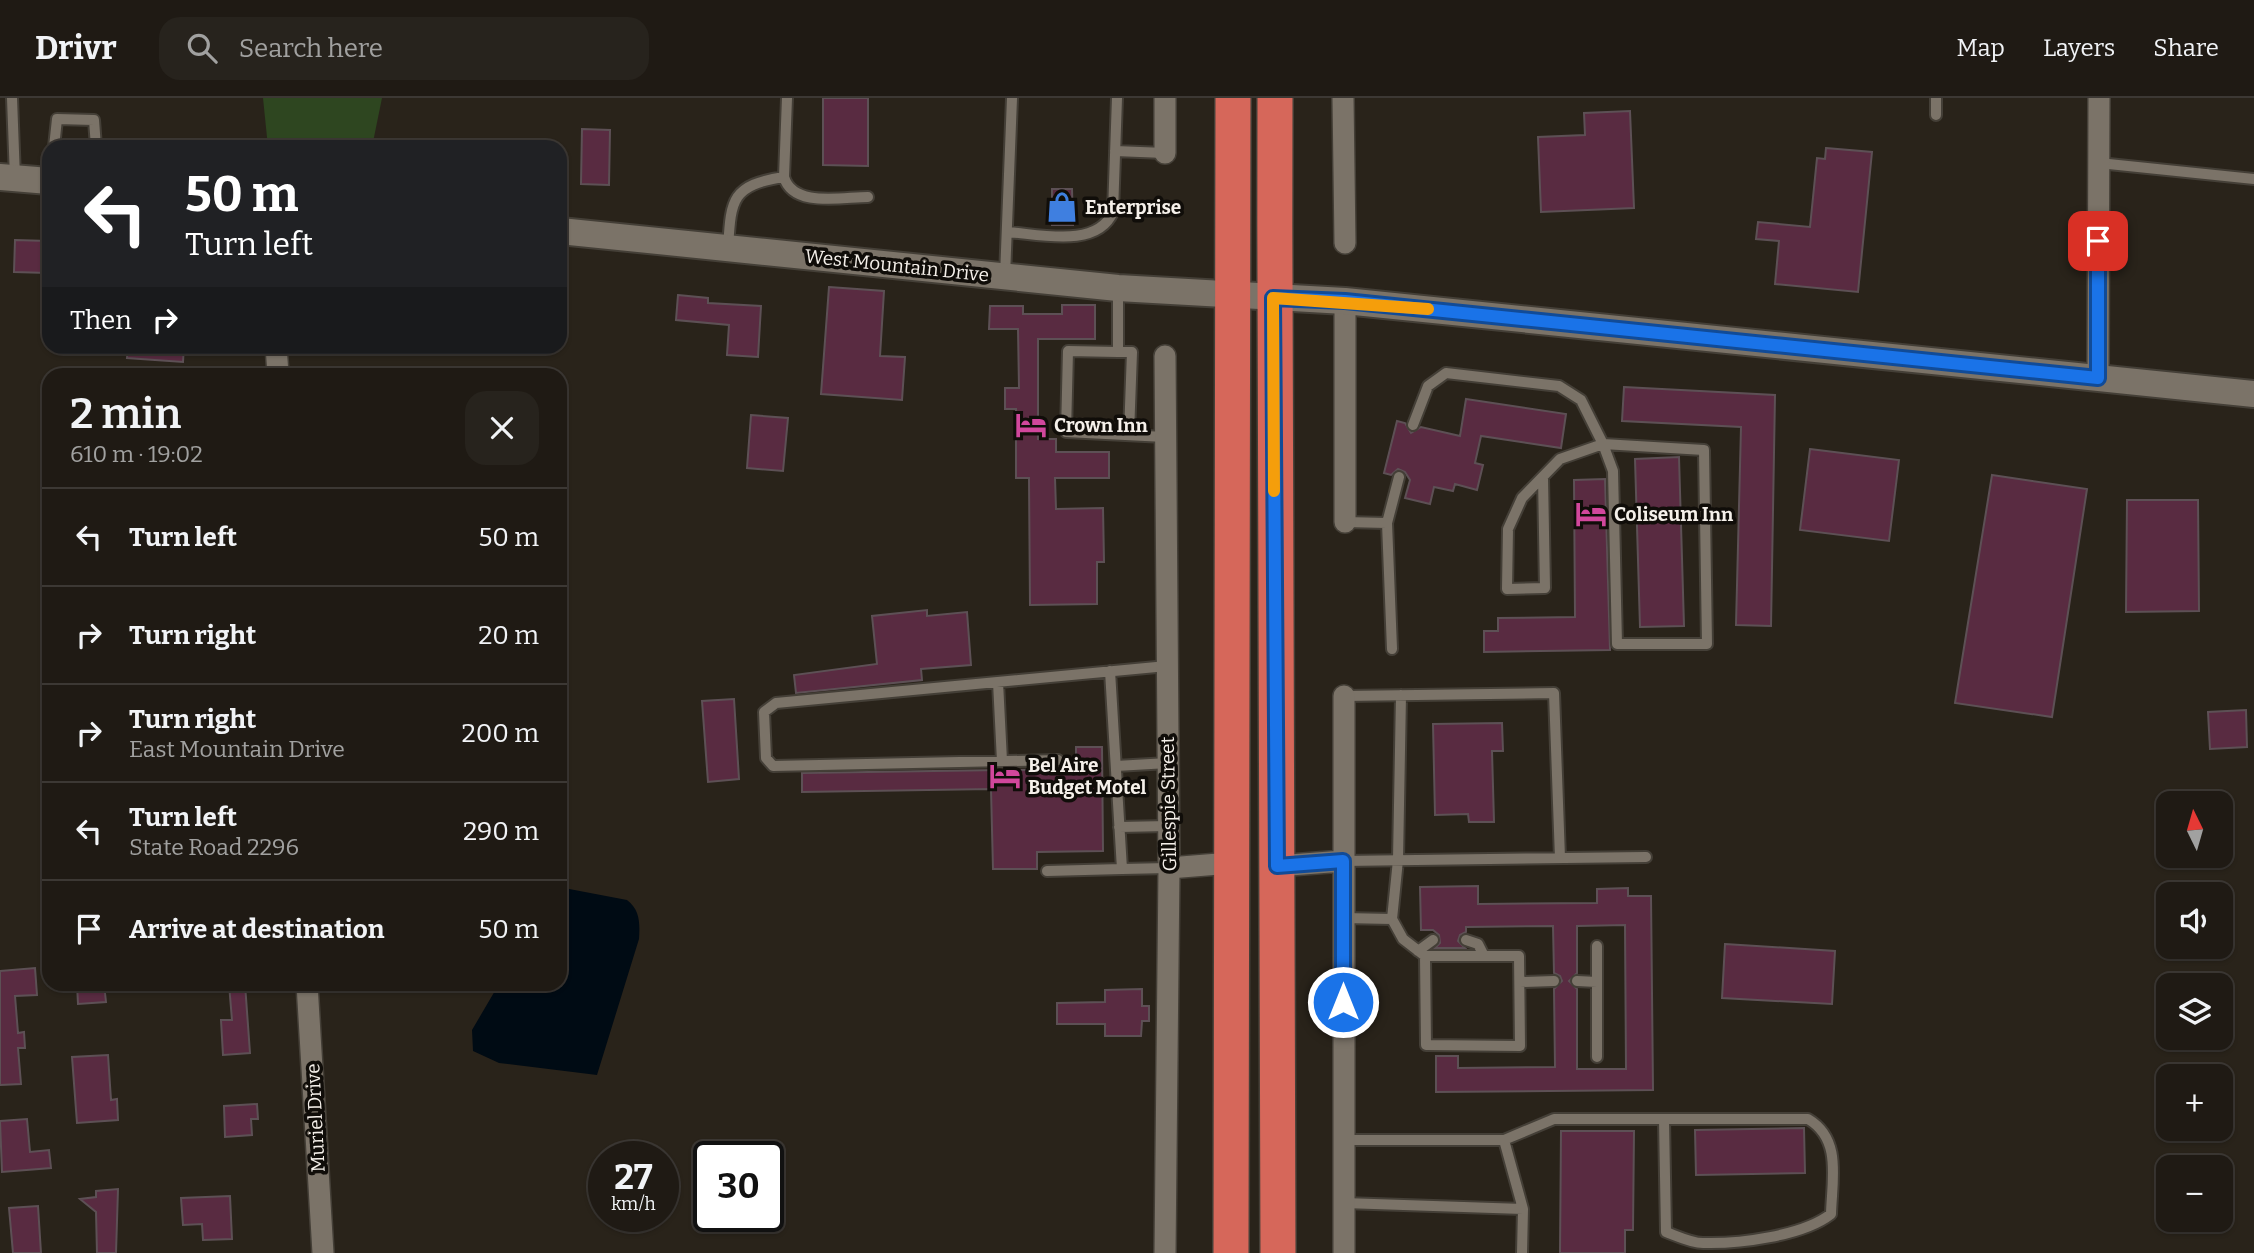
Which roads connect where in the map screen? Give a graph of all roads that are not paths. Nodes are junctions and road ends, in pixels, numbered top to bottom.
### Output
1 (12, 98) edge
2 (787, 98) edge
3 (1012, 98) edge
4 (1117, 98) edge
5 (1165, 98) edge
6 (1233, 98) edge
7 (1275, 98) edge
8 (1343, 98) edge
9 (1936, 98) edge
10 (2099, 98) edge
11 (1936, 115) dead end
12 (55, 140) edge
13 (95, 140) edge
14 (1115, 151) junction
15 (1165, 153) joint
16 (2099, 163) junction
17 (784, 177) junction
18 (8, 178) edge
19 (2254, 179) edge
20 (42, 180) edge
21 (868, 197) dead end
22 (567, 231) edge
23 (1007, 232) junction
24 (1345, 243) dead end
25 (728, 248) junction
26 (1005, 276) junction
27 (1118, 288) junction
28 (1234, 296) junction
29 (1273, 298) junction
30 (1345, 301) junction
31 (1118, 352) junction
32 (1165, 356) dead end
33 (2098, 378) junction
34 (2254, 394) edge
35 (1413, 425) dead end
36 (1129, 434) junction
37 (1165, 437) junction
38 (1603, 444) junction
39 (1399, 477) dead end
40 (1543, 477) junction
41 (1233, 516) junction
42 (1345, 522) joint
43 (1387, 523) junction
44 (1392, 649) dead end
45 (1167, 666) junction
46 (1110, 671) junction
47 (998, 682) junction
48 (1401, 695) junction
49 (1343, 696) joint
50 (1058, 760) dead end
51 (1002, 761) junction
52 (1168, 763) junction
53 (1116, 766) junction
54 (1168, 826) junction
55 (1119, 827) junction
56 (1646, 857) dead end
57 (1560, 858) junction
58 (1398, 860) junction
59 (1343, 861) junction
60 (1231, 863) junction
61 (1277, 866) junction
62 (1169, 868) junction
63 (1122, 869) junction
64 (1046, 872) dead end
65 (1343, 918) junction
66 (1392, 919) junction
67 (1433, 940) dead end
68 (1466, 940) dead end
69 (1597, 946) dead end
70 (1421, 953) junction
71 (1484, 956) junction
72 (1554, 981) dead end
73 (1577, 981) dead end
74 (1520, 982) junction
75 (1597, 982) junction
76 (307, 991) edge
77 (1597, 1057) dead end
78 (1664, 1120) junction
79 (1343, 1140) junction
80 (1504, 1140) junction
81 (1343, 1203) junction
82 (1523, 1209) junction
83 (323, 1253) edge
84 (1165, 1253) edge
85 (1231, 1253) edge
86 (1278, 1253) edge
87 (1344, 1253) edge
88 (1522, 1253) edge

1 - 18 lane
2 - 17 lane
3 - 23 lane
4 - 14 lane
5 - 15 street
6 - 28 highway
7 - 29 highway
8 - 24 street
9 - 11 lane
10 - 16 street
12 - 13 lane
14 - 15 lane
14 - 23 lane
16 - 19 lane
16 - 33 street
17 - 21 lane
17 - 25 lane
18 - 20 street
22 - 25 street, West Mountain Drive
23 - 26 lane
25 - 26 street, West Mountain Drive
26 - 27 street, West Mountain Drive
27 - 28 street, West Mountain Drive
27 - 31 lane
28 - 29 street, West Mountain Drive
28 - 41 highway
29 - 30 street, West Mountain Drive
29 - 61 highway
30 - 33 street, West Mountain Drive
30 - 42 street
31 - 36 lane
31 - 36 lane
32 - 37 street, Gillespie Street
33 - 34 street, West Mountain Drive
35 - 38 lane
36 - 37 lane
37 - 45 street, Gillespie Street
38 - 38 lane
38 - 40 lane
39 - 43 lane
40 - 40 lane
41 - 60 highway
41 - 61 highway
42 - 43 lane
43 - 44 lane
45 - 46 lane
45 - 52 street, Gillespie Street
46 - 47 lane
46 - 53 lane
47 - 51 lane
47 - 51 lane
48 - 49 lane
48 - 57 lane
48 - 58 lane
49 - 59 street
50 - 51 lane
52 - 53 lane
52 - 54 street, Gillespie Street
53 - 55 lane
54 - 55 lane
54 - 62 street, Gillespie Street
55 - 63 lane
56 - 57 lane
57 - 58 lane
58 - 59 lane
58 - 66 lane
59 - 61 street
59 - 65 street
60 - 62 street
60 - 85 highway
61 - 86 highway
62 - 63 lane
62 - 84 street, Gillespie Street
63 - 64 lane
65 - 66 lane
65 - 79 street
66 - 70 lane
67 - 70 lane
68 - 71 lane
69 - 75 lane
70 - 71 lane
70 - 74 lane
71 - 74 lane
72 - 74 lane
73 - 75 lane
75 - 77 lane
76 - 83 street, Muriel Drive
78 - 78 lane
78 - 80 lane
79 - 80 lane
79 - 81 street
80 - 82 lane
81 - 82 lane
81 - 87 street
82 - 88 lane

